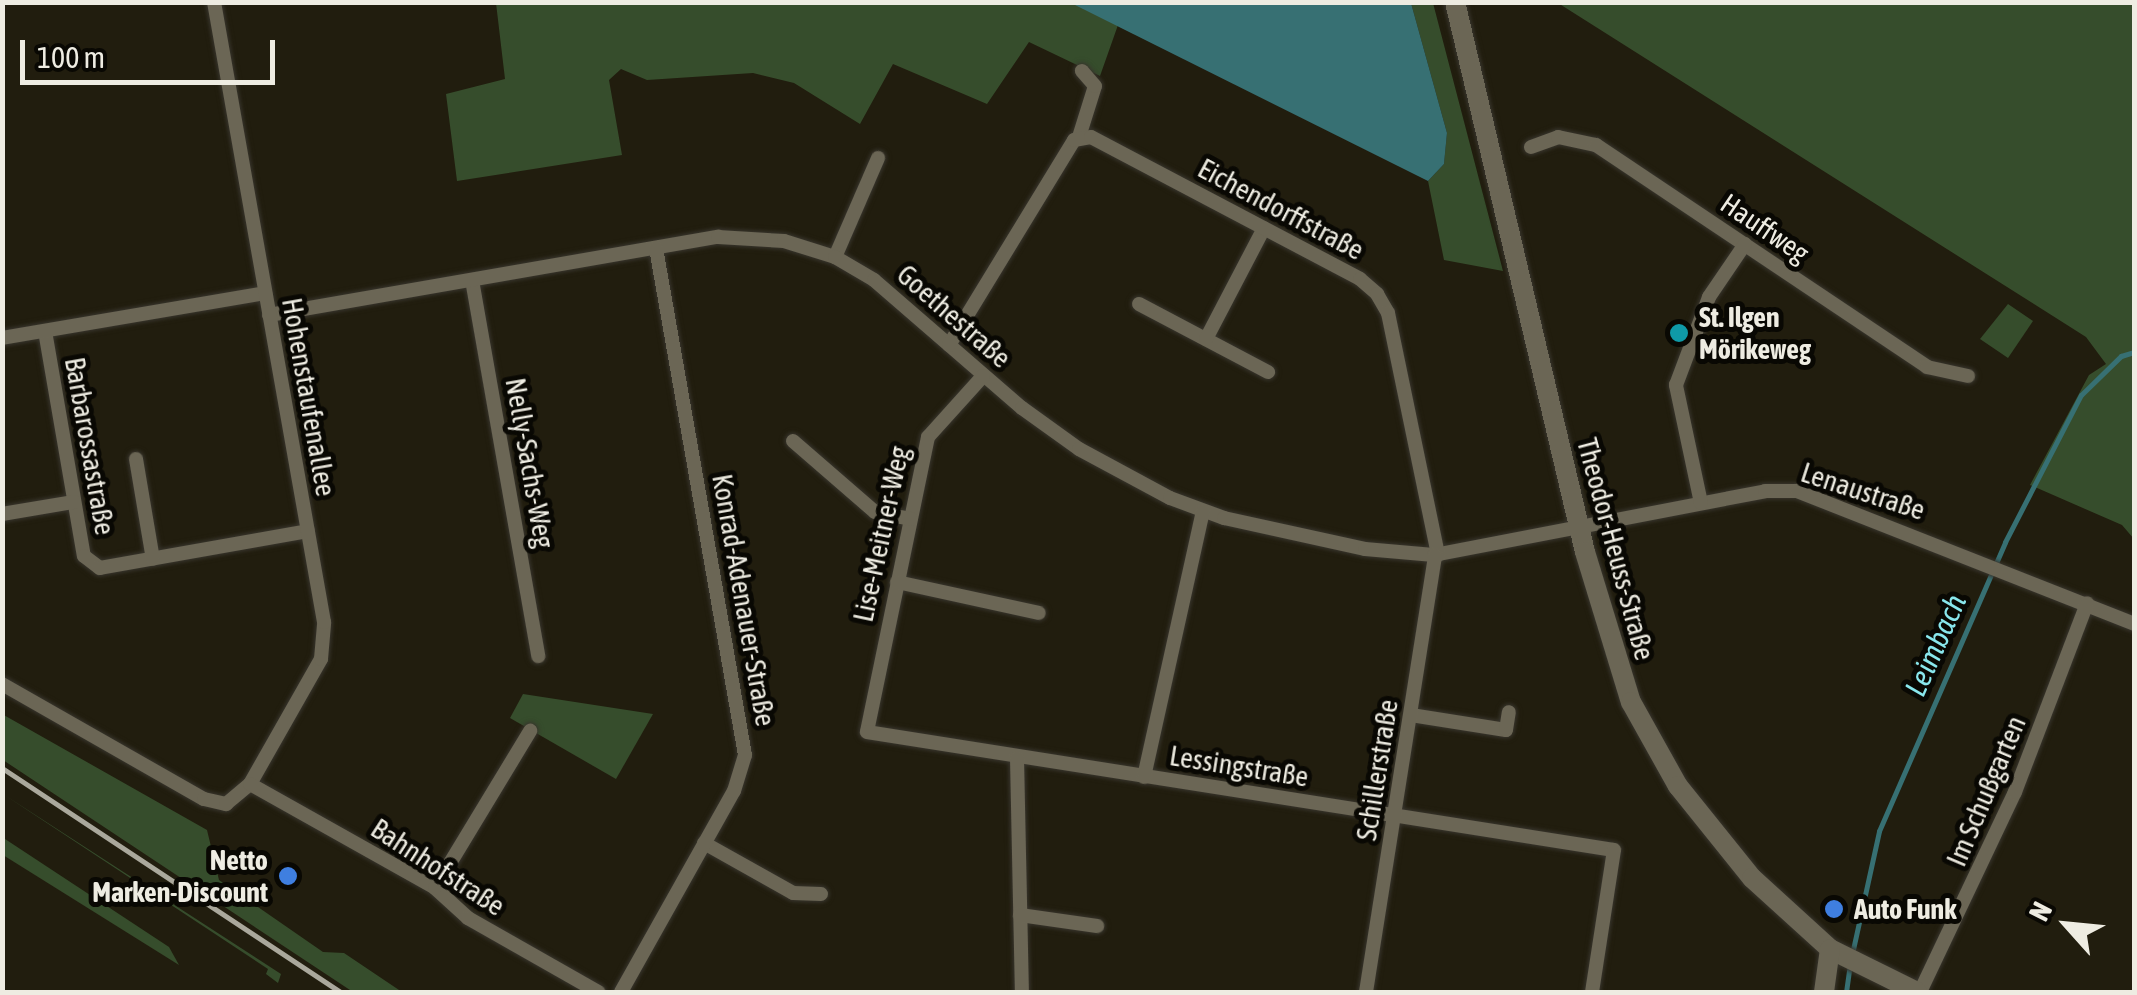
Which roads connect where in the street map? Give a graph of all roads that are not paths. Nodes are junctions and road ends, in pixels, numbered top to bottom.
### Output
1 (214, 2) edge
2 (1455, 2) edge
3 (1082, 71) dead end
4 (1078, 137) junction
5 (1531, 147) dead end
6 (878, 158) dead end
7 (1264, 228) junction
8 (1745, 244) junction
9 (656, 248) junction
10 (836, 258) junction
11 (472, 280) junction
12 (265, 293) junction
13 (1139, 304) dead end
14 (269, 315) junction
15 (45, 330) junction
16 (2, 338) edge
17 (1206, 338) junction
18 (948, 345) junction
19 (1268, 372) dead end
20 (983, 376) junction
21 (1968, 376) dead end
22 (793, 442) dead end
23 (136, 459) dead end
24 (74, 502) junction
25 (1701, 502) junction
26 (1203, 511) junction
27 (2, 514) edge
28 (910, 520) junction
29 (1580, 530) junction
30 (308, 531) junction
31 (1436, 555) junction
32 (153, 559) junction
33 (897, 582) junction
34 (2087, 604) junction
35 (1038, 613) dead end
36 (2134, 624) edge
37 (538, 656) dead end
38 (2, 684) edge
39 (1509, 712) dead end
40 (1411, 715) junction
41 (866, 722) joint
42 (530, 731) dead end
43 (1016, 758) junction
44 (1144, 777) junction
45 (250, 784) junction
46 (1394, 816) junction
47 (704, 843) junction
48 (435, 888) junction
49 (821, 894) dead end
50 (1020, 915) junction
51 (1097, 926) dead end
52 (1847, 958) junction
53 (598, 992) edge
54 (620, 992) edge
55 (1022, 992) edge
56 (1366, 992) edge
57 (1592, 992) edge
58 (1824, 992) edge
59 (1918, 992) edge

1 - 12 street, Hohenstaufenallee
2 - 29 street, Theodor-Heuss-Straße
3 - 4 street
4 - 7 street, Eichendorffstraße
4 - 18 street
5 - 8 street, Hauffweg
6 - 10 street
7 - 17 street
7 - 31 street, Eichendorffstraße
8 - 21 street, Hauffweg
8 - 25 street
9 - 10 street, Goethestraße
9 - 11 street, Goethestraße
9 - 47 street, Konrad-Adenauer-Straße
10 - 18 street, Goethestraße
11 - 14 street, Goethestraße
11 - 37 street, Nelly-Sachs-Weg
12 - 14 street, Hohenstaufenallee
12 - 15 street
13 - 17 street
14 - 30 street, Hohenstaufenallee
15 - 16 street
15 - 24 street, Barbarossastraße
17 - 19 street
18 - 20 street, Goethestraße
20 - 26 street, Goethestraße
20 - 28 street, Lise-Meitner-Weg
22 - 28 street
23 - 32 street, Barbarossastraße
24 - 27 street
24 - 32 street, Barbarossastraße
25 - 29 street, Lenaustraße
25 - 34 street, Lenaustraße
26 - 31 street, Goethestraße
26 - 44 street
28 - 33 street, Lise-Meitner-Weg
29 - 31 street, Goethestraße
29 - 52 street, Theodor-Heuss-Straße
30 - 32 street, Barbarossastraße
30 - 45 street, Hohenstaufenallee
31 - 40 street, Schillerstraße
33 - 35 street
33 - 41 street, Lise-Meitner-Weg
34 - 36 street, Lenaustraße
34 - 59 street, Im Schußgarten
38 - 45 street
39 - 40 street
40 - 46 street, Schillerstraße
41 - 43 street, Lessingstraße
42 - 48 street
43 - 44 street, Lessingstraße
43 - 50 street
44 - 46 street, Lessingstraße
45 - 48 street, Bahnhofstraße
46 - 56 street, Schillerstraße
46 - 57 street, Lessingstraße
47 - 49 street
47 - 54 street, Konrad-Adenauer-Straße
48 - 53 street, Bahnhofstraße
50 - 51 street
50 - 55 street
52 - 58 street
52 - 59 street, Theodor-Heuss-Straße

